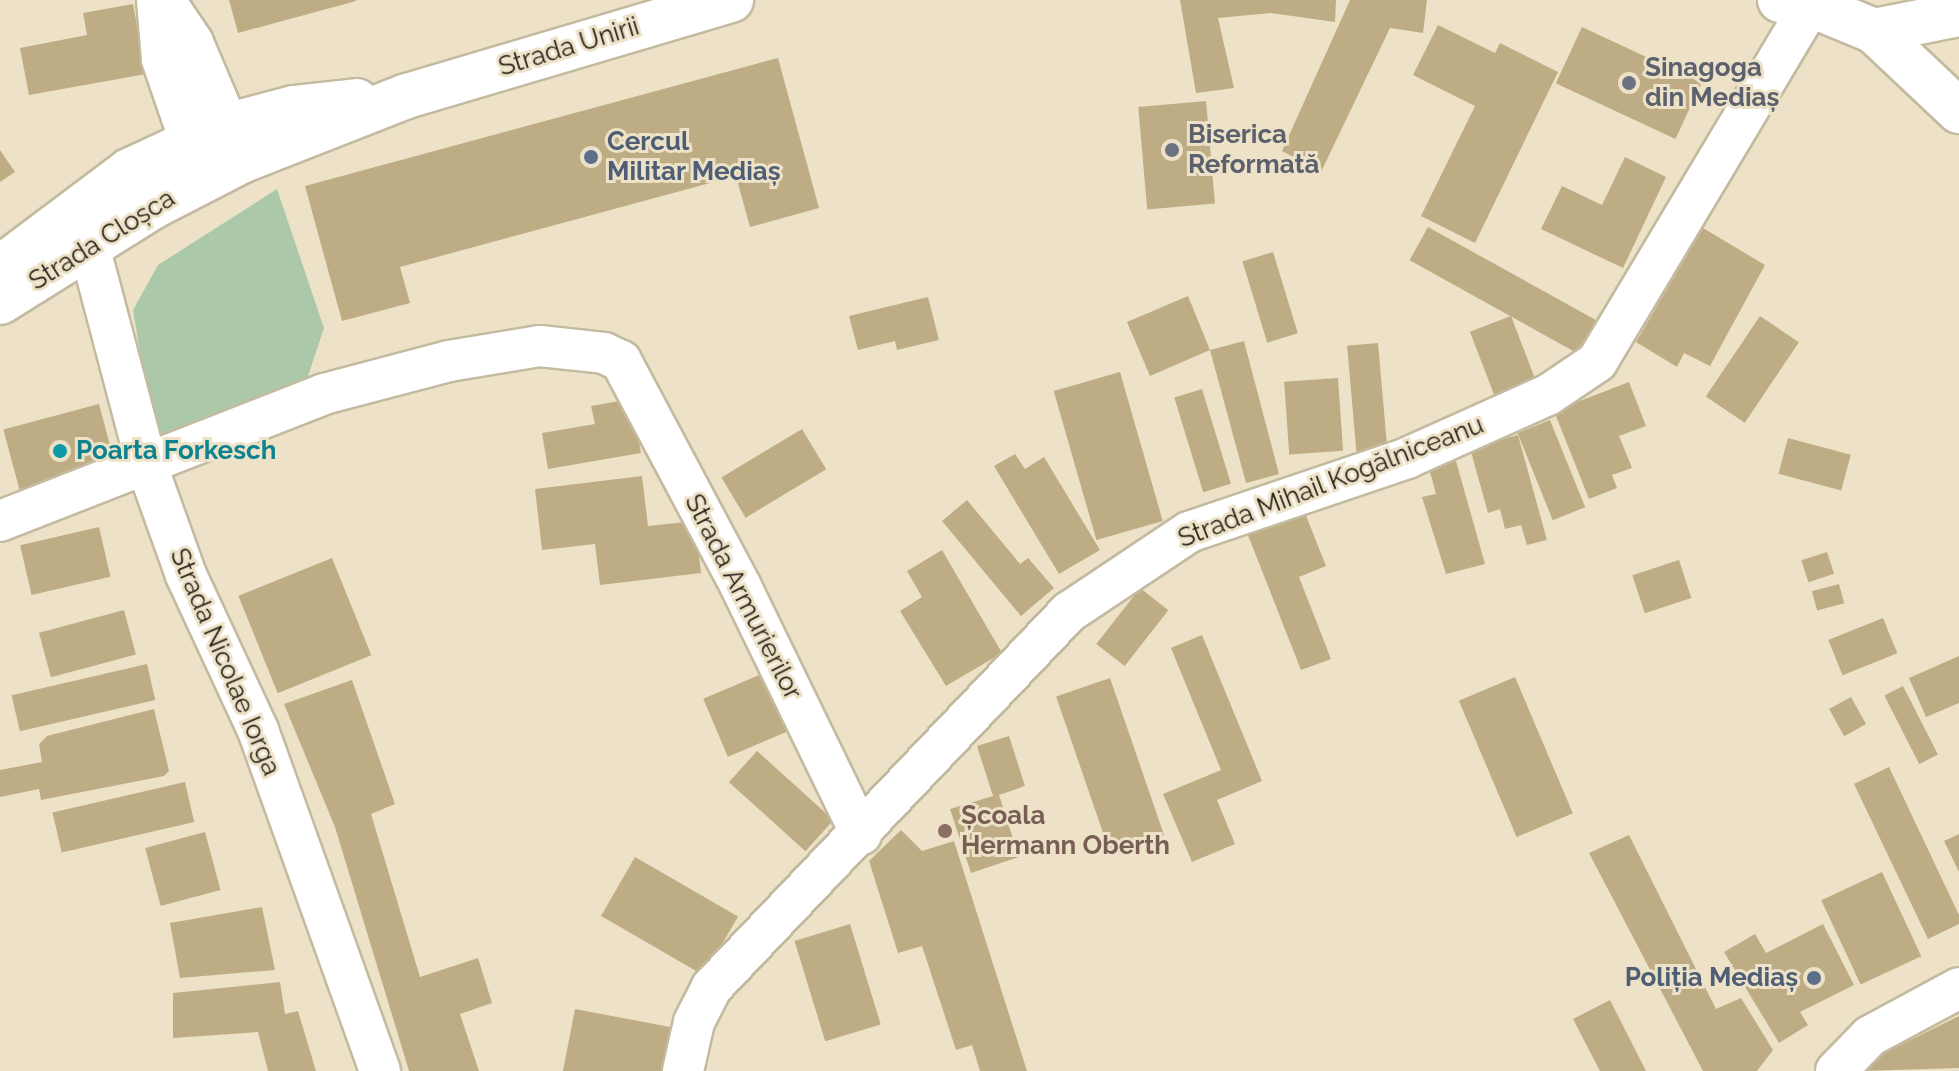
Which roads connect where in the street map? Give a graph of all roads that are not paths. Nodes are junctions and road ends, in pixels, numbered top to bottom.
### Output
1 (160, 0) edge
2 (731, 0) edge
3 (1796, 3) edge
4 (1959, 14) edge
5 (1874, 31) junction
6 (1959, 111) edge
7 (215, 151) junction
8 (89, 246) junction
9 (0, 268) edge
10 (0, 302) edge
11 (147, 466) junction
12 (0, 521) edge
13 (861, 834) junction
14 (1959, 988) edge
15 (380, 1071) edge
16 (683, 1071) edge
17 (1836, 1071) edge

1 - 7 main road
2 - 7 main road, Strada Unirii
3 - 5 main road
3 - 13 street, Strada Mihail Kogălniceanu
4 - 5 main road
5 - 6 main road
7 - 8 main road, Strada Cloșca
7 - 9 main road, Strada Cloșca
8 - 10 main road, Strada Cloșca
8 - 11 street, Strada Nicolae Iorga
11 - 12 street
11 - 13 street, Strada Armurierilor
11 - 15 street, Strada Nicolae Iorga
13 - 16 street, Strada Mihail Kogălniceanu
14 - 17 street

